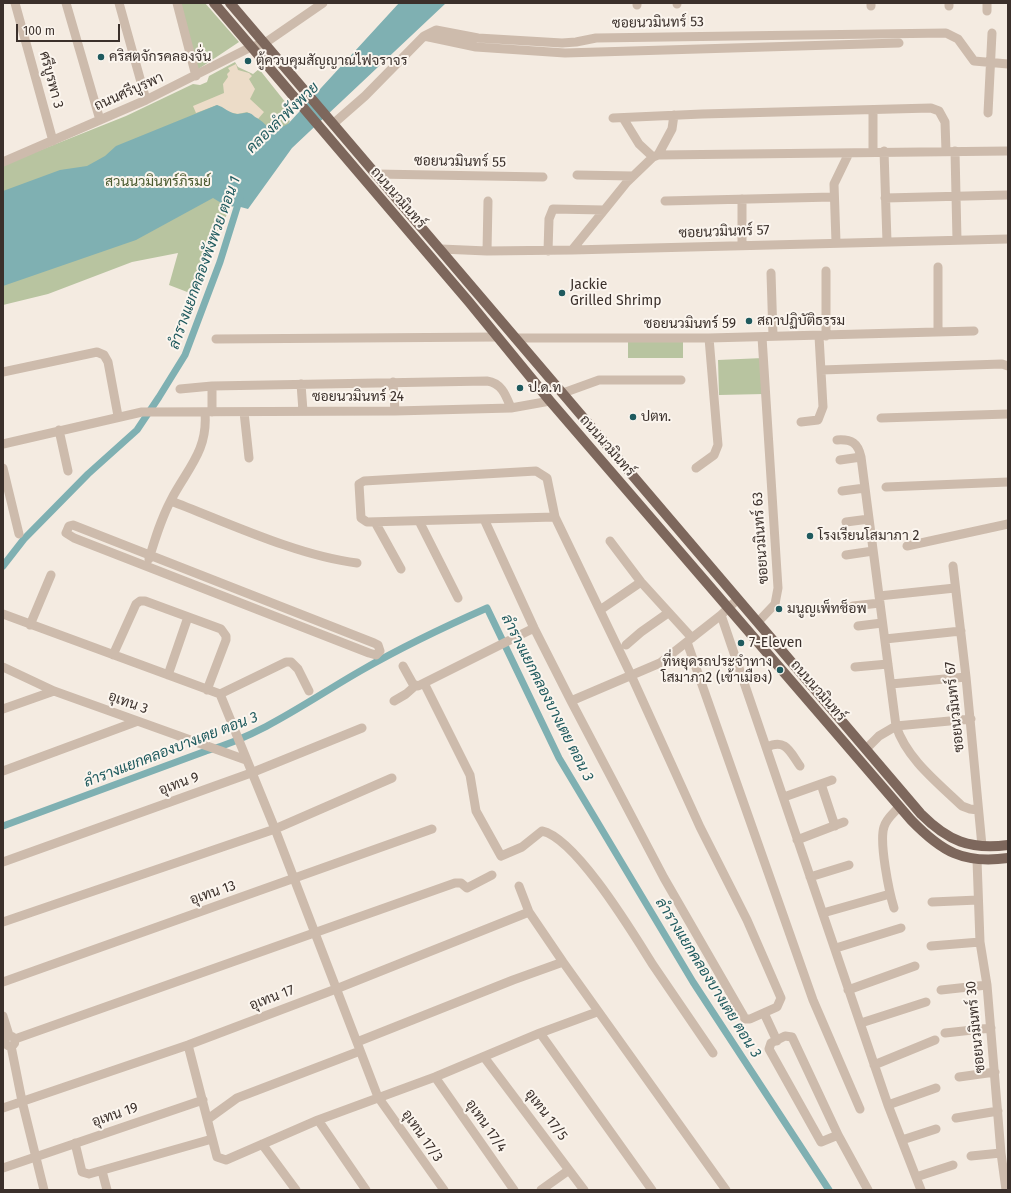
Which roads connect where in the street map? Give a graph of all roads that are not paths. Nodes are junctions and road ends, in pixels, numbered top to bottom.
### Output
1 (15, 3) edge
2 (66, 3) edge
3 (119, 3) edge
4 (177, 3) edge
5 (214, 3) edge
6 (230, 3) edge
7 (323, 3) edge
8 (992, 33) dead end
9 (424, 36) junction
10 (265, 43) junction
11 (899, 43) dead end
12 (251, 47) junction
13 (990, 63) junction
14 (1008, 64) edge
15 (196, 76) junction
16 (146, 100) junction
17 (873, 110) junction
18 (988, 113) dead end
19 (674, 115) junction
20 (613, 118) dead end
21 (623, 118) junction
22 (100, 120) junction
23 (330, 120) junction
24 (53, 141) junction
25 (873, 151) junction
26 (884, 151) junction
27 (946, 151) junction
28 (955, 151) junction
29 (1008, 151) edge
30 (849, 153) junction
31 (655, 156) junction
32 (3, 160) edge
33 (376, 174) junction
34 (577, 175) dead end
35 (633, 176) junction
36 (542, 177) dead end
37 (1008, 195) edge
38 (956, 196) junction
39 (834, 197) junction
40 (885, 198) junction
41 (742, 199) junction
42 (488, 201) dead end
43 (665, 201) dead end
44 (604, 210) junction
45 (1008, 239) edge
46 (957, 240) junction
47 (836, 242) junction
48 (887, 242) junction
49 (742, 245) junction
50 (441, 250) junction
51 (572, 250) junction
52 (487, 251) junction
53 (548, 251) junction
54 (938, 267) dead end
55 (826, 271) dead end
56 (771, 273) dead end
57 (974, 331) dead end
58 (938, 332) junction
59 (773, 336) junction
60 (823, 336) junction
61 (498, 337) junction
62 (762, 337) junction
63 (216, 338) dead end
64 (515, 338) junction
65 (709, 338) junction
66 (1008, 366) edge
67 (821, 370) junction
68 (3, 372) edge
69 (681, 380) dead end
70 (394, 382) junction
71 (301, 384) junction
72 (212, 386) junction
73 (180, 389) dead end
74 (562, 393) junction
75 (550, 401) junction
76 (511, 408) junction
77 (303, 411) junction
78 (395, 411) junction
79 (244, 412) junction
80 (209, 413) junction
81 (1008, 414) edge
82 (118, 416) junction
83 (881, 418) dead end
84 (801, 422) dead end
85 (59, 430) junction
86 (837, 440) dead end
87 (3, 444) edge
88 (861, 457) junction
89 (249, 458) dead end
90 (840, 460) dead end
91 (3, 468) edge
92 (696, 468) dead end
93 (68, 471) dead end
94 (1008, 482) edge
95 (886, 487) dead end
96 (865, 488) junction
97 (842, 491) dead end
98 (170, 501) junction
99 (555, 516) junction
100 (484, 519) junction
101 (869, 519) junction
102 (419, 521) junction
103 (375, 522) junction
104 (846, 522) dead end
105 (1008, 524) edge
106 (19, 534) dead end
107 (610, 541) dead end
108 (907, 546) dead end
109 (873, 551) junction
110 (150, 554) junction
111 (846, 555) dead end
112 (357, 563) dead end
113 (146, 566) junction
114 (953, 566) dead end
115 (401, 569) dead end
116 (51, 575) dead end
117 (641, 582) junction
118 (955, 588) junction
119 (458, 598) dead end
120 (738, 599) junction
121 (880, 600) junction
122 (853, 606) dead end
123 (603, 608) dead end
124 (724, 611) junction
125 (668, 613) junction
126 (3, 614) edge
127 (188, 618) junction
128 (758, 622) junction
129 (882, 623) junction
130 (30, 624) junction
131 (858, 626) dead end
132 (534, 628) junction
133 (961, 632) junction
134 (885, 639) junction
135 (689, 640) junction
136 (626, 645) dead end
137 (114, 655) junction
138 (888, 664) junction
139 (403, 666) dead end
140 (855, 667) dead end
141 (3, 668) edge
142 (168, 675) junction
143 (631, 675) junction
144 (966, 677) junction
145 (424, 683) junction
146 (891, 684) junction
147 (415, 686) junction
148 (207, 690) junction
149 (54, 691) junction
150 (309, 691) dead end
151 (220, 694) junction
152 (571, 700) junction
153 (394, 702) dead end
154 (3, 709) edge
155 (970, 719) junction
156 (138, 721) junction
157 (896, 726) junction
158 (362, 728) dead end
159 (767, 746) junction
160 (866, 749) junction
161 (246, 760) junction
162 (800, 766) dead end
163 (3, 771) edge
164 (251, 773) junction
165 (392, 778) dead end
166 (832, 780) dead end
167 (821, 784) junction
168 (784, 797) junction
169 (899, 807) junction
170 (978, 810) junction
171 (844, 822) dead end
172 (834, 826) junction
173 (432, 829) dead end
174 (275, 830) junction
175 (797, 840) junction
176 (1008, 845) edge
177 (982, 846) junction
178 (1008, 858) edge
179 (977, 860) junction
180 (3, 862) edge
181 (849, 864) dead end
182 (492, 875) dead end
183 (810, 877) junction
184 (293, 880) junction
185 (519, 886) dead end
186 (890, 894) junction
187 (978, 900) junction
188 (932, 902) dead end
189 (894, 908) dead end
190 (529, 912) junction
191 (823, 913) junction
192 (3, 922) edge
193 (900, 928) dead end
194 (314, 933) junction
195 (980, 942) junction
196 (931, 946) dead end
197 (836, 948) junction
198 (563, 962) junction
199 (915, 966) dead end
200 (3, 982) edge
201 (987, 985) junction
202 (336, 989) junction
203 (848, 990) junction
204 (941, 990) dead end
205 (926, 1002) dead end
206 (597, 1012) junction
207 (764, 1013) junction
208 (3, 1016) edge
209 (861, 1023) junction
210 (991, 1028) junction
211 (540, 1033) junction
212 (945, 1033) dead end
213 (934, 1040) dead end
214 (8, 1041) edge
215 (777, 1041) junction
216 (188, 1045) junction
217 (358, 1046) junction
218 (713, 1053) dead end
219 (484, 1057) junction
220 (874, 1065) junction
221 (995, 1072) junction
222 (959, 1077) dead end
223 (435, 1078) junction
224 (936, 1088) dead end
225 (378, 1097) junction
226 (203, 1100) junction
227 (22, 1101) junction
228 (888, 1105) junction
229 (3, 1108) edge
230 (860, 1109) dead end
231 (998, 1111) junction
232 (956, 1118) dead end
233 (208, 1119) junction
234 (318, 1120) junction
235 (936, 1129) dead end
236 (838, 1135) junction
237 (212, 1139) junction
238 (902, 1140) junction
239 (75, 1143) junction
240 (262, 1144) junction
241 (1001, 1154) junction
242 (970, 1156) dead end
243 (36, 1157) junction
244 (953, 1165) dead end
245 (3, 1168) edge
246 (570, 1170) junction
247 (102, 1171) junction
248 (916, 1177) junction
249 (44, 1190) edge
250 (107, 1190) edge
251 (296, 1190) edge
252 (366, 1190) edge
253 (444, 1190) edge
254 (514, 1190) edge
255 (541, 1190) edge
256 (584, 1190) edge
257 (652, 1190) edge
258 (726, 1190) edge
259 (868, 1190) edge
260 (921, 1190) edge
261 (1003, 1190) edge
262 (1006, 1190) edge

1 - 24 street, ศรีบูรพา 3
2 - 22 street
3 - 16 street
4 - 15 street
5 - 12 main road, ถนนนวมินทร์
6 - 10 main road, ถนนนวมินทร์
7 - 10 street, ถนนศรีบูรพา
8 - 13 street
9 - 11 street
9 - 13 street, ซอยนวมินทร์ 53
9 - 23 street
10 - 12 street, ถนนศรีบูรพา
10 - 23 main road, ถนนนวมินทร์
12 - 15 street, ถนนศรีบูรพา
12 - 61 main road, ถนนนวมินทร์
13 - 14 street, ซอยนวมินทร์ 53
13 - 18 street
15 - 16 street, ถนนศรีบูรพา
16 - 22 street, ถนนศรีบูรพา
17 - 19 street
17 - 25 street
17 - 27 street
19 - 21 street
19 - 31 street
20 - 21 street
21 - 31 street
22 - 24 street, ถนนศรีบูรพา
23 - 33 main road, ถนนนวมินทร์
24 - 32 street, ถนนศรีบูรพา
25 - 26 street
25 - 30 street
26 - 27 street
26 - 40 street
27 - 28 street
28 - 29 street
28 - 38 street
30 - 31 street
30 - 39 street
31 - 35 street
33 - 36 street, ซอยนวมินทร์ 55
33 - 50 main road, ถนนนวมินทร์
34 - 35 street
35 - 44 street
37 - 38 street
38 - 40 street
38 - 46 street
39 - 41 street
39 - 47 street
40 - 48 street
41 - 43 street
41 - 49 street
42 - 52 street
44 - 51 street
44 - 53 street
45 - 46 street, ซอยนวมินทร์ 57
46 - 48 street, ซอยนวมินทร์ 57
47 - 48 street, ซอยนวมินทร์ 57
47 - 49 street, ซอยนวมินทร์ 57
49 - 51 street, ซอยนวมินทร์ 57
50 - 52 street, ซอยนวมินทร์ 57
50 - 64 main road, ถนนนวมินทร์
51 - 53 street, ซอยนวมินทร์ 57
52 - 53 street, ซอยนวมินทร์ 57
54 - 58 street
55 - 60 street
56 - 59 street
57 - 58 street, ซอยนวมินทร์ 59
58 - 60 street, ซอยนวมินทร์ 59
59 - 60 street, ซอยนวมินทร์ 59
59 - 62 street, ซอยนวมินทร์ 59
60 - 67 street
61 - 63 street
61 - 75 main road, ถนนนวมินทร์
62 - 65 street, ซอยนวมินทร์ 59
62 - 128 street, ซอยนวมินทร์ 63
64 - 65 street, ซอยนวมินทร์ 59
64 - 74 main road, ถนนนวมินทร์
65 - 92 street
66 - 67 street
67 - 84 street
68 - 82 street
69 - 74 street
70 - 71 street
70 - 76 street
70 - 78 street
71 - 72 street
71 - 77 street
72 - 73 street
72 - 80 street
74 - 75 main road
74 - 120 main road, ถนนนวมินทร์
75 - 76 street, ซอยนวมินทร์ 24
75 - 124 main road, ถนนนวมินทร์
76 - 78 street, ซอยนวมินทร์ 24
77 - 78 street, ซอยนวมินทร์ 24
77 - 79 street, ซอยนวมินทร์ 24
79 - 80 street, ซอยนวมินทร์ 24
79 - 89 street
80 - 82 street, ซอยนวมินทร์ 24
80 - 98 street
81 - 83 street
82 - 85 street, ซอยนวมินทร์ 24
85 - 87 street, ซอยนวมินทร์ 24
85 - 93 street
86 - 88 street
88 - 90 street
88 - 96 street
91 - 106 street
94 - 95 street
96 - 97 street
96 - 101 street
98 - 110 street
98 - 112 street
99 - 100 street
99 - 103 street
99 - 143 street
100 - 102 street
100 - 132 street
101 - 104 street
101 - 109 street
102 - 103 street
102 - 119 street
103 - 115 street
105 - 108 street
107 - 117 street
109 - 111 street
109 - 121 street
110 - 113 street
110 - 113 street
110 - 113 street
114 - 118 street, ซอยนวมินทร์ 67
116 - 130 street
117 - 123 street
117 - 125 street
118 - 121 street
118 - 133 street, ซอยนวมินทร์ 67
120 - 124 street
120 - 128 main road, ถนนนวมินทร์
121 - 122 street
121 - 129 street
124 - 135 street
124 - 159 street
124 - 169 main road, ถนนนวมินทร์
125 - 135 street
125 - 136 street
126 - 130 street
127 - 137 street
127 - 142 street
127 - 148 street
128 - 160 main road, ถนนนวมินทร์
129 - 131 street
129 - 134 street
130 - 137 street
132 - 145 street
132 - 152 street
133 - 134 street
133 - 144 street, ซอยนวมินทร์ 67
134 - 138 street
135 - 143 street
135 - 230 street
137 - 142 street
138 - 140 street
138 - 146 street
139 - 147 street
141 - 149 street, อุเทน 3
142 - 148 street
143 - 152 street
143 - 207 street
144 - 146 street
144 - 155 street, ซอยนวมินทร์ 67
145 - 147 street
145 - 218 street
146 - 157 street
147 - 153 street
148 - 151 street
149 - 154 street
149 - 156 street, อุเทน 3
150 - 151 street
151 - 161 street, อุเทน 17/3
152 - 207 street
155 - 157 street
155 - 170 street, ซอยนวมินทร์ 67
156 - 161 street, อุเทน 3
156 - 163 street
157 - 160 street
157 - 170 street
158 - 164 street, อุเทน 9
159 - 162 street
159 - 168 street
160 - 177 main road, ถนนนวมินทร์
161 - 164 street, อุเทน 17/3
164 - 174 street, อุเทน 17/3
164 - 180 street, อุเทน 9
165 - 174 street
166 - 167 street
167 - 168 street
167 - 172 street
168 - 175 street
169 - 179 main road, ถนนนวมินทร์
169 - 186 street
170 - 177 street, ซอยนวมินทร์ 67
171 - 172 street
172 - 175 street
173 - 184 street, อุเทน 13
174 - 184 street, อุเทน 17/3
174 - 192 street
175 - 183 street
176 - 177 main road, ถนนนวมินทร์
178 - 179 main road, ถนนนวมินทร์
179 - 187 street, ซอยนวมินทร์ 30
181 - 183 street
182 - 194 street
183 - 191 street
184 - 194 street, อุเทน 17/3
184 - 200 street, อุเทน 13
185 - 190 street
186 - 189 street
186 - 191 street
187 - 188 street
187 - 195 street, ซอยนวมินทร์ 30
190 - 198 street
190 - 202 street, อุเทน 17
191 - 197 street
193 - 197 street
194 - 202 street, อุเทน 17/3
194 - 214 street
195 - 196 street
195 - 201 street, ซอยนวมินทร์ 30
197 - 203 street
198 - 206 street
198 - 217 street
199 - 203 street
201 - 204 street
201 - 210 street, ซอยนวมินทร์ 30
202 - 216 street, อุเทน 17
202 - 217 street, อุเทน 17/3
203 - 209 street
205 - 209 street
206 - 211 street
206 - 258 street
207 - 215 street
208 - 214 street
209 - 220 street
210 - 212 street
210 - 221 street, ซอยนวมินทร์ 30
211 - 219 street
211 - 257 street
213 - 220 street
214 - 227 street
215 - 236 street
215 - 236 street
216 - 226 street
216 - 227 street, อุเทน 17
217 - 225 street, อุเทน 17/3
217 - 233 street
219 - 223 street
219 - 246 street, อุเทน 17/5
220 - 228 street
221 - 222 street
221 - 231 street, ซอยนวมินทร์ 30
223 - 225 street
223 - 254 street, อุเทน 17/4
224 - 228 street
225 - 234 street
225 - 253 street, อุเทน 17/3
226 - 233 street
226 - 239 street, อุเทน 19
227 - 229 street, อุเทน 17
227 - 243 street
228 - 238 street
231 - 232 street
231 - 241 street, ซอยนวมินทร์ 30
233 - 237 street
234 - 240 street
234 - 252 street
235 - 238 street
236 - 259 street
237 - 240 street
237 - 247 street
238 - 248 street
239 - 243 street, อุเทน 19
239 - 247 street
240 - 251 street
241 - 242 street
241 - 262 street, ซอยนวมินทร์ 30
243 - 245 street, อุเทน 19
243 - 249 street
244 - 248 street
246 - 255 street
246 - 256 street, อุเทน 17/5
247 - 250 street
248 - 260 street
261 - 262 street

